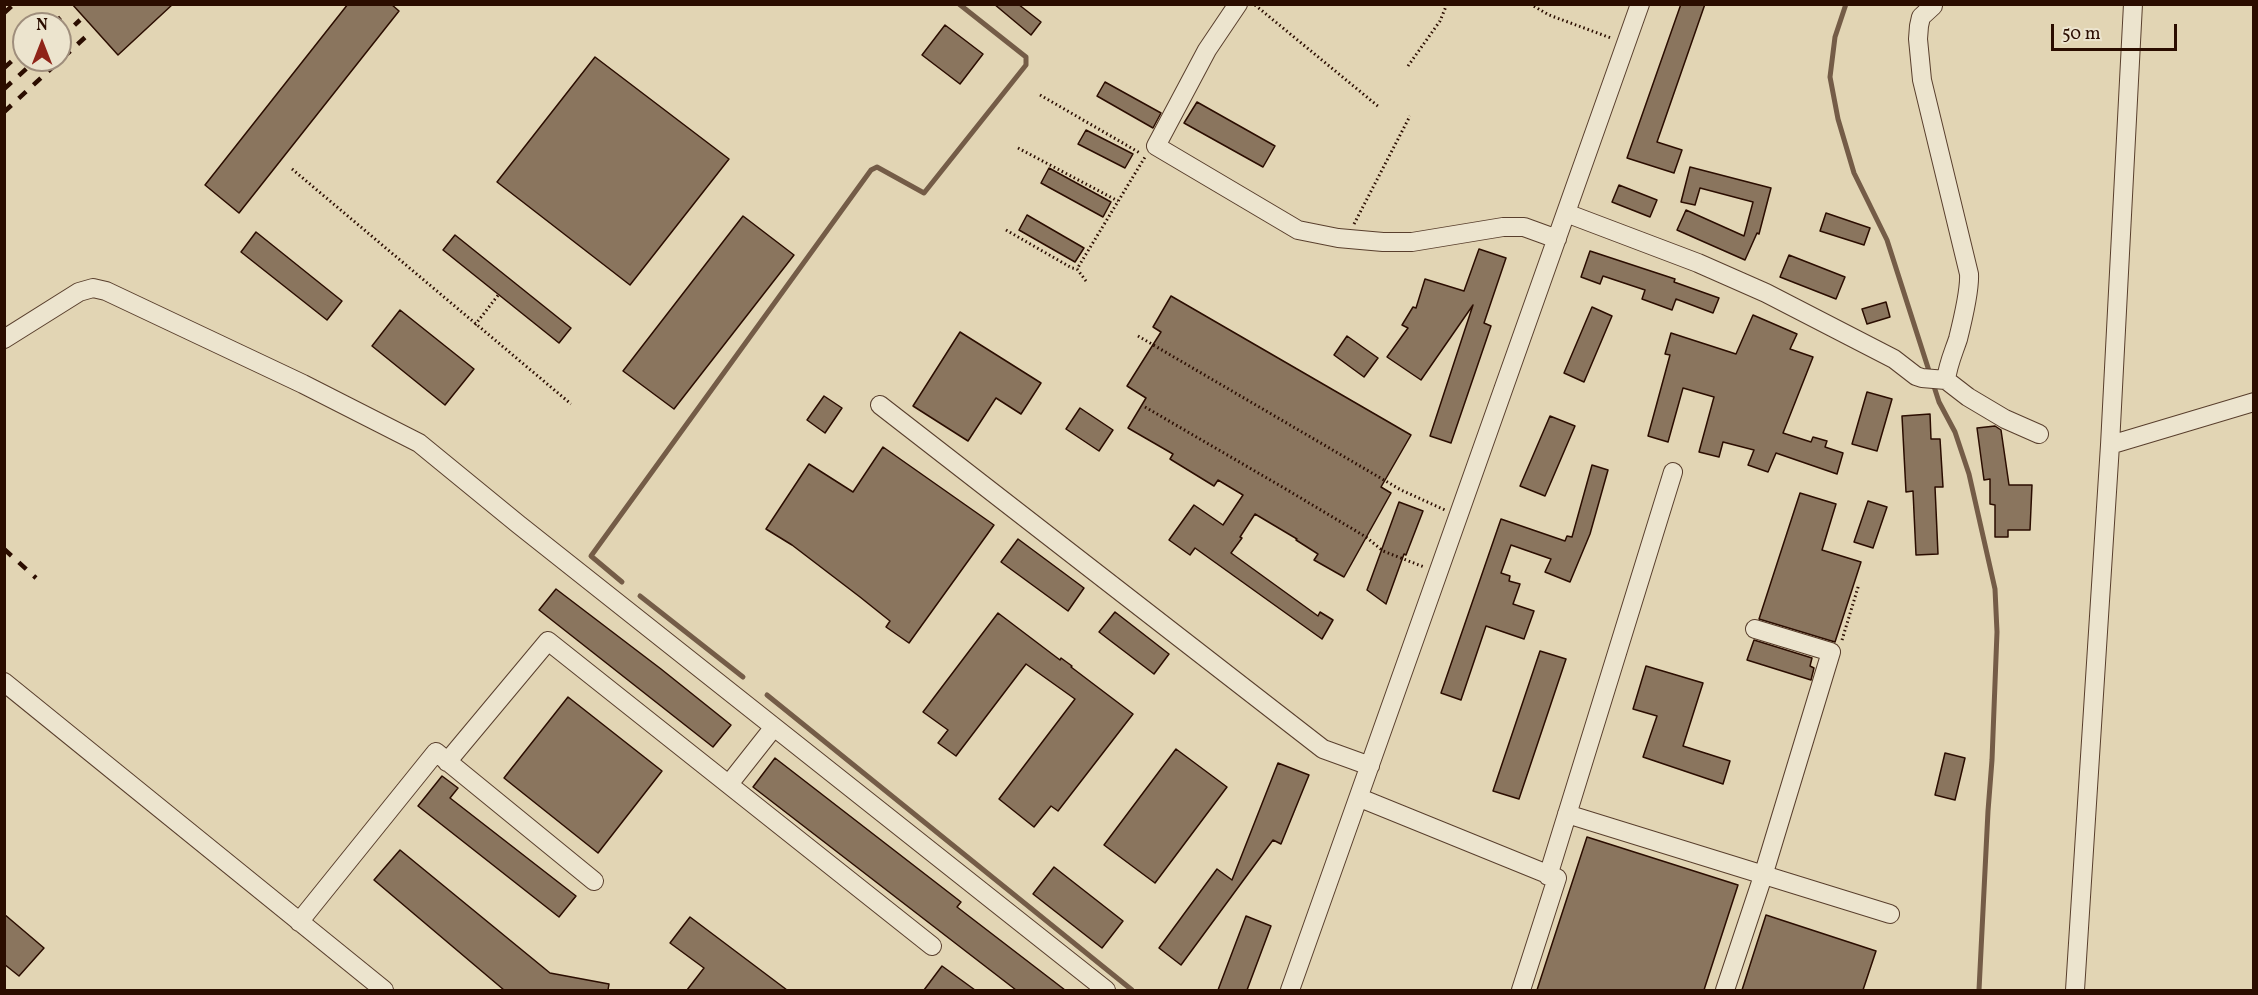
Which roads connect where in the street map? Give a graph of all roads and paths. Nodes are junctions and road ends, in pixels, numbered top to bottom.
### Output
1 (1238, 4) edge
2 (1254, 4) edge
3 (1447, 4) edge
4 (1530, 4) edge
5 (1640, 4) edge
6 (2133, 4) edge
7 (1933, 6) dead end
8 (1627, 44) junction
9 (1408, 66) dead end
10 (1040, 95) dead end
11 (1379, 108) dead end
12 (1410, 116) dead end
13 (1018, 148) dead end
14 (1151, 151) junction
15 (292, 169) dead end
16 (1118, 201) junction
17 (1566, 213) junction
18 (1006, 230) dead end
19 (1347, 239) junction
20 (1557, 239) junction
21 (1077, 269) junction
22 (1086, 280) dead end
23 (499, 294) dead end
24 (475, 325) junction
25 (1138, 336) dead end
26 (4, 339) edge
27 (1946, 380) junction
28 (2253, 402) edge
29 (571, 404) dead end
30 (880, 405) dead end
31 (1145, 407) dead end
32 (2039, 434) dead end
33 (2110, 445) junction
34 (1673, 472) dead end
35 (1459, 516) junction
36 (1439, 572) junction
37 (1859, 584) dead end
38 (1755, 629) dead end
39 (1831, 652) junction
40 (4, 682) edge
41 (774, 727) junction
42 (447, 762) junction
43 (1370, 766) junction
44 (729, 784) junction
45 (1360, 798) junction
46 (1567, 814) junction
47 (1548, 876) junction
48 (1763, 876) junction
49 (594, 881) dead end
50 (1890, 914) dead end
51 (299, 922) junction
52 (932, 946) dead end
53 (384, 990) edge
54 (1106, 990) edge
55 (1290, 990) edge
56 (1521, 990) edge
57 (1725, 990) edge
58 (2075, 990) edge

1 - 14 street
2 - 11 path
3 - 9 path
4 - 8 path
5 - 8 street
6 - 33 street
7 - 27 street
8 - 17 street
10 - 14 path
12 - 19 path
13 - 16 path
14 - 16 path
14 - 19 street
15 - 24 path
16 - 21 path
17 - 20 street
17 - 27 street
18 - 21 path
19 - 20 street
20 - 35 street
21 - 22 path
23 - 24 path
24 - 29 path
25 - 35 path
26 - 41 street
27 - 32 street
28 - 33 street
30 - 43 street
31 - 36 path
33 - 58 street
34 - 46 street
35 - 36 street
36 - 43 street
37 - 39 path
38 - 39 street
39 - 48 street
40 - 51 street
41 - 44 street
41 - 54 street
42 - 44 street
42 - 49 street
42 - 51 street
43 - 45 street
44 - 52 street
45 - 47 street
45 - 55 street
46 - 47 street
46 - 48 street
47 - 56 street
48 - 50 street
48 - 57 street
51 - 53 street

